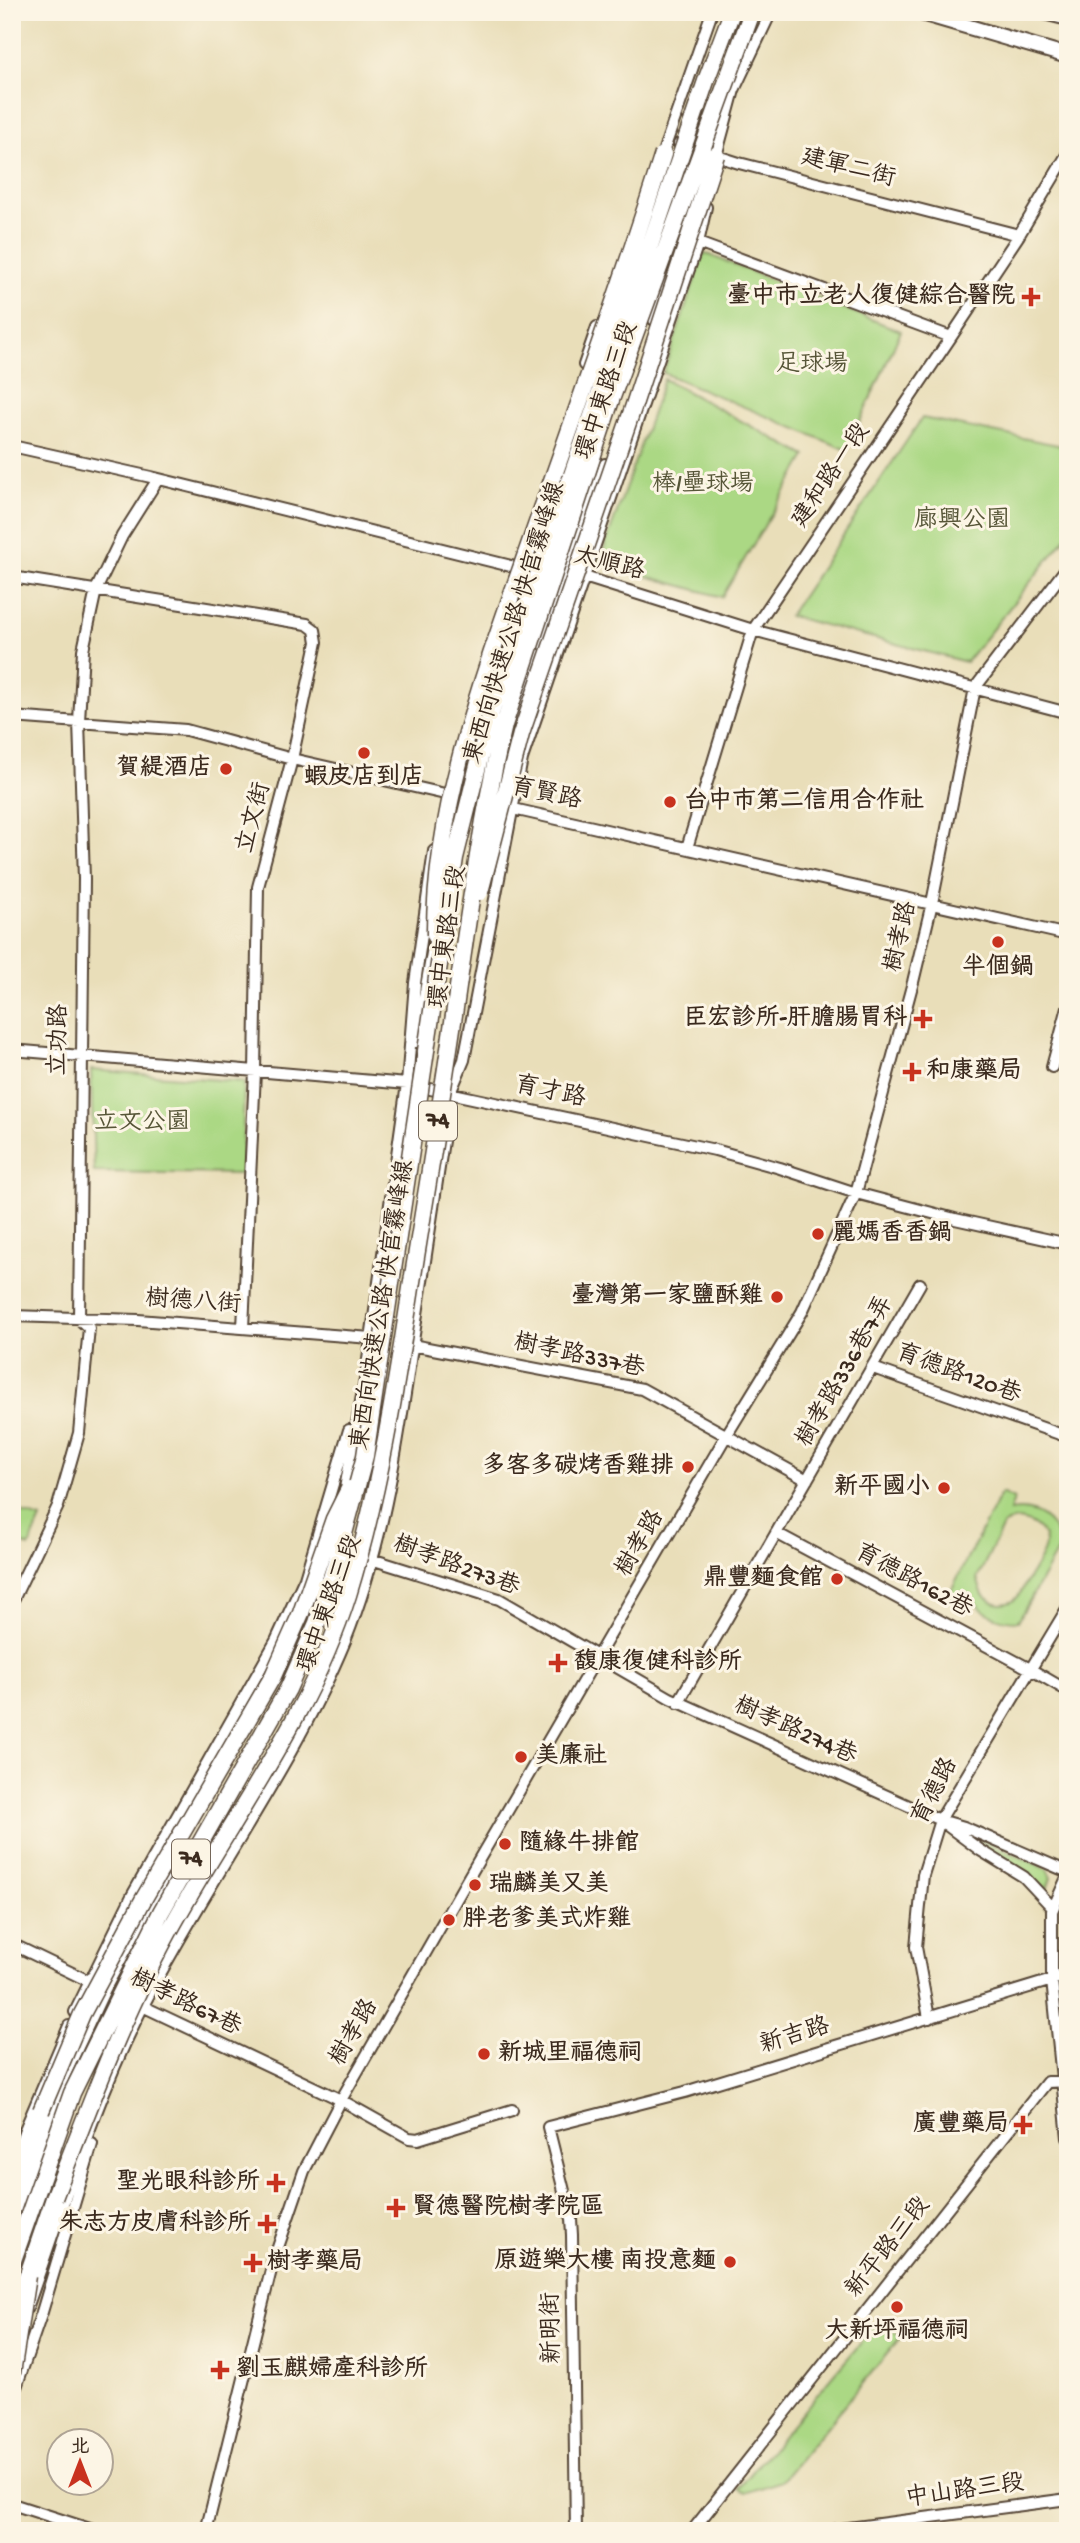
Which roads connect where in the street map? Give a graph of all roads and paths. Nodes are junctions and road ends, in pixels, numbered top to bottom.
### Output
1 (712, 12) edge
2 (732, 12) edge
3 (752, 12) edge
4 (771, 12) edge
5 (918, 12) edge
6 (1044, 12) edge
7 (1068, 18) edge
8 (1068, 56) edge
9 (665, 147) junction
10 (1068, 153) edge
11 (716, 155) junction
12 (1019, 235) junction
13 (698, 243) junction
14 (951, 337) junction
15 (12, 446) edge
16 (158, 479) junction
17 (514, 566) junction
18 (1068, 566) edge
19 (527, 570) junction
20 (566, 574) junction
21 (586, 576) junction
22 (12, 577) edge
23 (96, 590) junction
24 (753, 630) junction
25 (975, 688) junction
26 (1068, 713) edge
27 (12, 717) edge
28 (79, 721) junction
29 (292, 759) junction
30 (445, 795) junction
31 (460, 798) junction
32 (492, 804) junction
33 (514, 808) junction
34 (687, 848) junction
35 (932, 903) junction
36 (1068, 935) edge
37 (436, 982) junction
38 (458, 987) junction
39 (1068, 1007) edge
40 (12, 1050) edge
41 (80, 1056) junction
42 (1052, 1067) dead end
43 (255, 1072) junction
44 (407, 1084) junction
45 (450, 1093) junction
46 (856, 1193) junction
47 (1068, 1244) edge
48 (920, 1284) dead end
49 (12, 1316) edge
50 (79, 1319) junction
51 (243, 1328) junction
52 (371, 1338) junction
53 (412, 1345) junction
54 (873, 1368) junction
55 (366, 1374) junction
56 (726, 1436) junction
57 (1068, 1437) edge
58 (365, 1456) junction
59 (807, 1480) junction
60 (776, 1533) junction
61 (371, 1559) junction
62 (12, 1602) edge
63 (1068, 1606) edge
64 (598, 1658) junction
65 (1030, 1669) junction
66 (1068, 1691) edge
67 (678, 1703) junction
68 (940, 1820) junction
69 (1068, 1874) edge
70 (1053, 1908) junction
71 (12, 1944) edge
72 (1068, 1973) edge
73 (1052, 1980) junction
74 (89, 1982) junction
75 (105, 1989) junction
76 (143, 2006) junction
77 (929, 2018) junction
78 (110, 2081) junction
79 (1065, 2081) edge
80 (341, 2100) junction
81 (512, 2110) dead end
82 (548, 2127) joint
83 (1068, 2138) edge
84 (12, 2167) edge
85 (12, 2199) edge
86 (12, 2230) edge
87 (12, 2263) edge
88 (27, 2276) junction
89 (12, 2321) edge
90 (12, 2350) edge
91 (12, 2373) edge
92 (12, 2399) edge
93 (1068, 2499) edge
94 (12, 2504) edge
95 (845, 2529) edge
96 (96, 2531) edge
97 (206, 2531) edge
98 (576, 2531) edge
99 (692, 2531) edge
100 (826, 2531) edge

1 - 9 street, 環中東路三段
2 - 37 highway, 東西向快速公路 快官霧峰線 / 74, bridge
3 - 38 highway, 東西向快速公路 快官霧峰線 / 74, bridge
4 - 11 street, 環中東路三段
5 - 8 main road
6 - 7 main road
9 - 11 street, 建軍二街
9 - 17 street, 環中東路三段
9 - 19 street, 環中東路三段
9 - 37 highway, bridge
10 - 12 street, 建和路一段
11 - 12 street, 建軍二街
11 - 13 street, 環中東路三段
11 - 20 street, 環中東路三段
11 - 38 highway, bridge
12 - 14 street, 建和路一段
13 - 14 street
13 - 21 street, 環中東路三段
14 - 24 street, 建和路一段
15 - 16 street, 太順路
16 - 17 street, 太順路
16 - 23 street, 立功路
17 - 19 street, 太順路
17 - 30 street, 環中東路三段
18 - 25 street, 樹孝路
19 - 20 street, 太順路
19 - 31 street, 環中東路三段
20 - 21 street, 太順路
20 - 32 street, 環中東路三段
21 - 24 street, 太順路
21 - 33 street, 環中東路三段
22 - 23 street, 立文街
23 - 28 street, 立功路
23 - 29 street, 立文街
24 - 25 street, 太順路
24 - 34 street, 建和路一段
25 - 26 street, 太順路
25 - 35 street, 樹孝路
27 - 28 street, 育賢路
28 - 29 street, 育賢路
28 - 41 street, 立功路
29 - 30 street, 育賢路
29 - 43 street, 立文街
30 - 31 street, 育賢路
30 - 44 street, 環中東路三段
31 - 32 street, 育賢路
31 - 44 street, 環中東路三段
32 - 33 street, 育賢路
32 - 45 street, 環中東路三段
33 - 34 street, 育賢路
33 - 45 street, 環中東路三段
34 - 35 street, 育賢路
35 - 36 street, 育賢路
35 - 46 street, 樹孝路
37 - 58 highway, 東西向快速公路 快官霧峰線 / 74, bridge
38 - 88 highway, 東西向快速公路 快官霧峰線 / 74, bridge
39 - 42 street
40 - 41 street, 育才路
41 - 43 street, 育才路
41 - 50 street, 立功路
43 - 44 street, 育才路
43 - 51 street, 立文街
44 - 45 street, 育才路
44 - 52 street, 環中東路三段
45 - 46 street, 育才路
45 - 53 street, 環中東路三段
46 - 47 street, 育才路
46 - 56 street, 樹孝路
48 - 54 street, 樹孝路336巷7弄
49 - 50 street, 樹德八街
50 - 51 street, 樹德八街
50 - 62 street, 立功路
51 - 52 street, 樹德八街
52 - 55 street, 環中東路三段
53 - 56 street, 樹孝路337巷
53 - 61 street, 環中東路三段
54 - 57 street, 育德路120巷
54 - 59 street, 樹孝路336巷7弄
55 - 74 street, 環中東路三段
55 - 75 street, 環中東路三段
56 - 59 street, 樹孝路337巷
56 - 64 street, 樹孝路
58 - 85 highway, 74, bridge
58 - 87 highway, 東西向快速公路 快官霧峰線 / 74, bridge
59 - 60 street, 樹孝路336巷7弄
60 - 65 street, 育德路162巷
60 - 67 street, 樹孝路336巷7弄
61 - 64 street, 樹孝路273巷
61 - 76 street, 環中東路三段
63 - 65 street, 育德路
64 - 67 street, 樹孝路274巷
64 - 80 street, 樹孝路
65 - 66 street, 育德路162巷
65 - 68 street, 育德路
67 - 68 street, 樹孝路274巷
68 - 69 street
68 - 70 street
68 - 77 street, 育德路
69 - 70 street
70 - 73 street
71 - 74 street, 樹孝路67巷
72 - 73 street
73 - 77 street, 新吉路
73 - 79 street
74 - 75 street, 樹孝路67巷
74 - 84 street, 環中東路三段
75 - 76 street, 樹孝路67巷
75 - 86 street, 環中東路三段
76 - 78 street, 環中東路三段
76 - 80 street, 樹孝路67巷
77 - 82 street, 新吉路
78 - 90 street, 環中東路三段
78 - 92 street, 環中東路三段
79 - 83 street
79 - 99 street, 新平路三段
80 - 81 street
80 - 97 street, 樹孝路
82 - 98 street, 新明街
88 - 89 highway, 東西向快速公路 快官霧峰線 / 74, bridge
88 - 91 highway, 74, bridge
93 - 95 street, 中山路三段
94 - 96 street
95 - 100 street, 中山路三段

